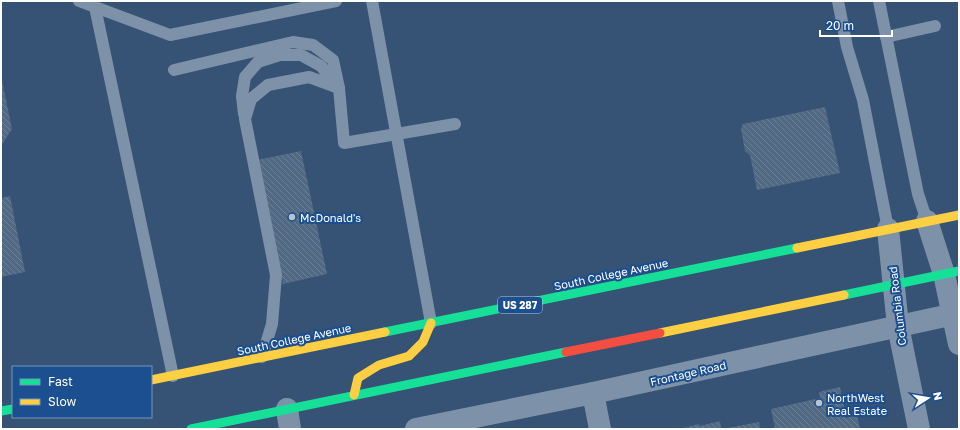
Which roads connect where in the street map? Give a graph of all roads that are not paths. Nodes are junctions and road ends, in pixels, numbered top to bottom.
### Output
1 (79, 1) edge
2 (336, 1) edge
3 (372, 1) edge
4 (838, 1) edge
5 (879, 1) edge
6 (95, 7) junction
7 (935, 26) dead end
8 (886, 37) junction
9 (174, 70) dead end
10 (338, 88) junction
11 (245, 120) junction
12 (455, 124) dead end
13 (396, 134) junction
14 (959, 215) edge
15 (927, 221) junction
16 (888, 229) junction
17 (952, 272) edge
18 (894, 284) junction
19 (956, 314) edge
20 (431, 324) junction
21 (898, 326) junction
22 (959, 344) edge
23 (262, 357) junction
24 (173, 376) junction
25 (152, 380) edge
26 (593, 394) junction
27 (354, 395) junction
28 (12, 409) edge
29 (1, 412) edge
30 (288, 419) edge
31 (191, 429) edge
32 (416, 429) edge
33 (600, 429) edge
34 (919, 429) edge

1 - 6 lane
2 - 6 lane
3 - 13 lane
4 - 16 lane
5 - 8 lane
6 - 24 lane
7 - 8 lane
8 - 15 lane
9 - 10 lane
10 - 11 lane
10 - 11 lane
10 - 13 lane
11 - 23 lane
12 - 13 lane
13 - 20 lane
14 - 15 highway, South College Avenue / US 287
15 - 16 highway, South College Avenue / US 287
15 - 17 street
16 - 18 street, Columbia Road
16 - 20 highway, South College Avenue / US 287
17 - 18 highway
17 - 19 street
18 - 21 street, Columbia Road
18 - 27 highway
19 - 21 street, Frontage Road
19 - 22 street
20 - 23 highway, South College Avenue / US 287
20 - 27 highway
21 - 26 street, Frontage Road
21 - 34 street, Columbia Road
23 - 24 highway, South College Avenue / US 287
24 - 25 highway, South College Avenue / US 287
26 - 32 street, Frontage Road
26 - 33 street
27 - 30 highway
28 - 29 highway
30 - 31 highway

